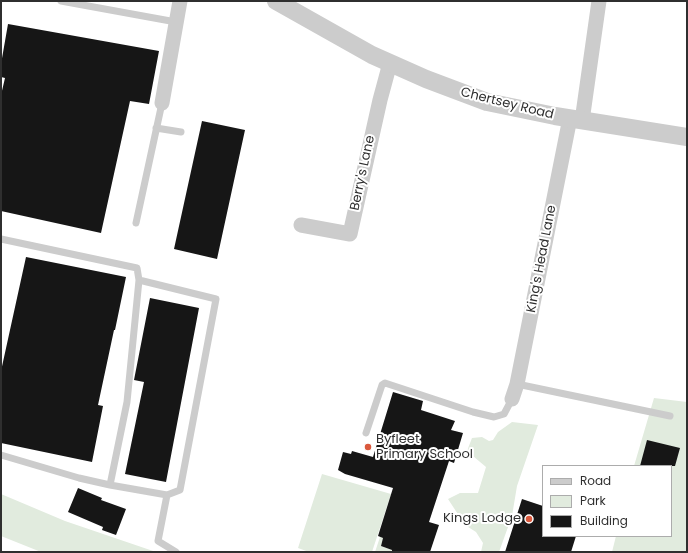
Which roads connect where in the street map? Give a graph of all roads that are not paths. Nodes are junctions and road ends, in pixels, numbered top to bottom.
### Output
1 (61, 1) edge
2 (180, 1) edge
3 (276, 1) edge
4 (599, 1) edge
5 (176, 22) junction
6 (390, 63) junction
7 (162, 103) joint
8 (576, 120) junction
9 (156, 128) junction
10 (182, 132) dead end
11 (687, 137) edge
12 (136, 223) dead end
13 (301, 225) dead end
14 (1, 239) edge
15 (139, 280) junction
16 (517, 384) junction
17 (512, 399) joint
18 (670, 416) dead end
19 (366, 433) dead end
20 (1, 455) edge
21 (110, 485) junction
22 (167, 495) junction
23 (176, 552) edge

1 - 5 lane
2 - 5 street
3 - 6 street, Chertsey Road
4 - 8 street, King's Head Lane
5 - 7 street
6 - 8 street, Chertsey Road
6 - 13 street, Berry's Lane
7 - 9 lane
8 - 11 street, Chertsey Road
8 - 16 street, King's Head Lane
9 - 10 lane
9 - 12 lane
14 - 15 lane
15 - 21 lane
15 - 22 lane
16 - 17 street, King's Head Lane
16 - 18 lane
17 - 19 lane
20 - 21 lane
21 - 22 lane
22 - 23 lane

